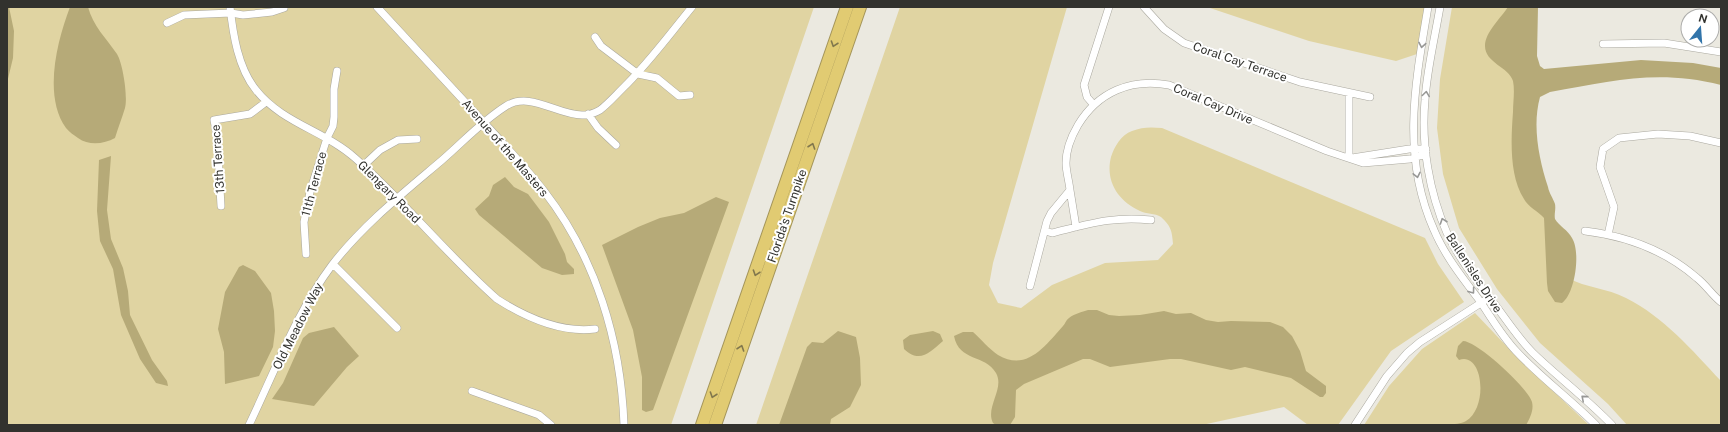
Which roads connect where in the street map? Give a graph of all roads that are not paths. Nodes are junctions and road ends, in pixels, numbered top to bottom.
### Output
1 (377, 7) edge
2 (692, 7) edge
3 (847, 7) edge
4 (860, 7) edge
5 (1109, 7) edge
6 (1144, 7) edge
7 (1428, 7) edge
8 (1440, 7) edge
9 (284, 8) dead end
10 (230, 10) edge
11 (167, 23) dead end
12 (595, 37) dead end
13 (1603, 44) dead end
14 (1721, 52) edge
15 (337, 71) dead end
16 (638, 74) junction
17 (1349, 93) junction
18 (690, 95) dead end
19 (1370, 97) dead end
20 (266, 102) junction
21 (1093, 104) junction
22 (588, 114) junction
23 (484, 123) junction
24 (327, 138) junction
25 (417, 139) dead end
26 (1721, 143) edge
27 (616, 145) dead end
28 (1414, 149) junction
29 (1426, 152) junction
30 (1350, 158) junction
31 (1414, 158) junction
32 (363, 166) junction
33 (1070, 190) junction
34 (396, 199) junction
35 (221, 206) dead end
36 (1151, 220) dead end
37 (1076, 226) junction
38 (1045, 231) junction
39 (1585, 231) dead end
40 (1608, 235) junction
41 (306, 254) dead end
42 (333, 264) junction
43 (1030, 286) dead end
44 (1490, 298) junction
45 (1721, 302) edge
46 (1481, 303) junction
47 (397, 328) dead end
48 (596, 328) dead end
49 (472, 391) dead end
50 (249, 425) edge
51 (551, 425) edge
52 (624, 425) edge
53 (702, 425) edge
54 (715, 425) edge
55 (1355, 425) edge
56 (1596, 425) edge
57 (1612, 425) edge

1 - 23 street, Avenue of the Masters
2 - 16 street
3 -> 53 highway, Florida's Turnpike
54 -> 4 highway, Florida's Turnpike
5 - 21 street
6 - 17 street, Coral Cay Terrace
7 -> 28 street, Ballenisles Drive
29 -> 8 street, Ballenisles Drive
9 - 10 street
10 - 11 street
10 - 20 street, Glengary Road
12 - 16 street
13 - 14 street
15 - 24 street, 11th Terrace
16 - 18 street
16 - 22 street
17 - 19 street, Coral Cay Terrace
17 - 30 street
20 - 24 street, Glengary Road
20 - 35 street, 13th Terrace
21 - 30 street, Coral Cay Drive
21 - 33 street, Coral Cay Drive
22 - 23 street, Old Meadow Way
22 - 27 street
23 - 34 street, Old Meadow Way
23 - 52 street, Avenue of the Masters
24 - 32 street, Glengary Road
24 - 41 street, 11th Terrace
25 - 32 street
26 - 40 street
28 - 29 street, Coral Cay Drive
28 - 30 street, Coral Cay Drive
28 - 31 street, Ballenisles Drive
29 - 31 street, Coral Cay Drive
44 -> 29 street, Ballenisles Drive
30 - 31 street, Coral Cay Drive
31 -> 46 street, Ballenisles Drive
32 - 34 street, Glengary Road
33 - 37 street, Coral Cay Drive
33 - 38 street
34 - 42 street, Old Meadow Way
34 - 48 street, Glengary Road
36 - 37 street
37 - 38 street
38 - 43 street
39 - 40 street
40 - 45 street
42 - 47 street
42 - 50 street, Old Meadow Way
44 - 46 street
57 -> 44 street, Ballenisles Drive
46 - 55 street
46 - 56 street, Ballenisles Drive
49 - 51 street

